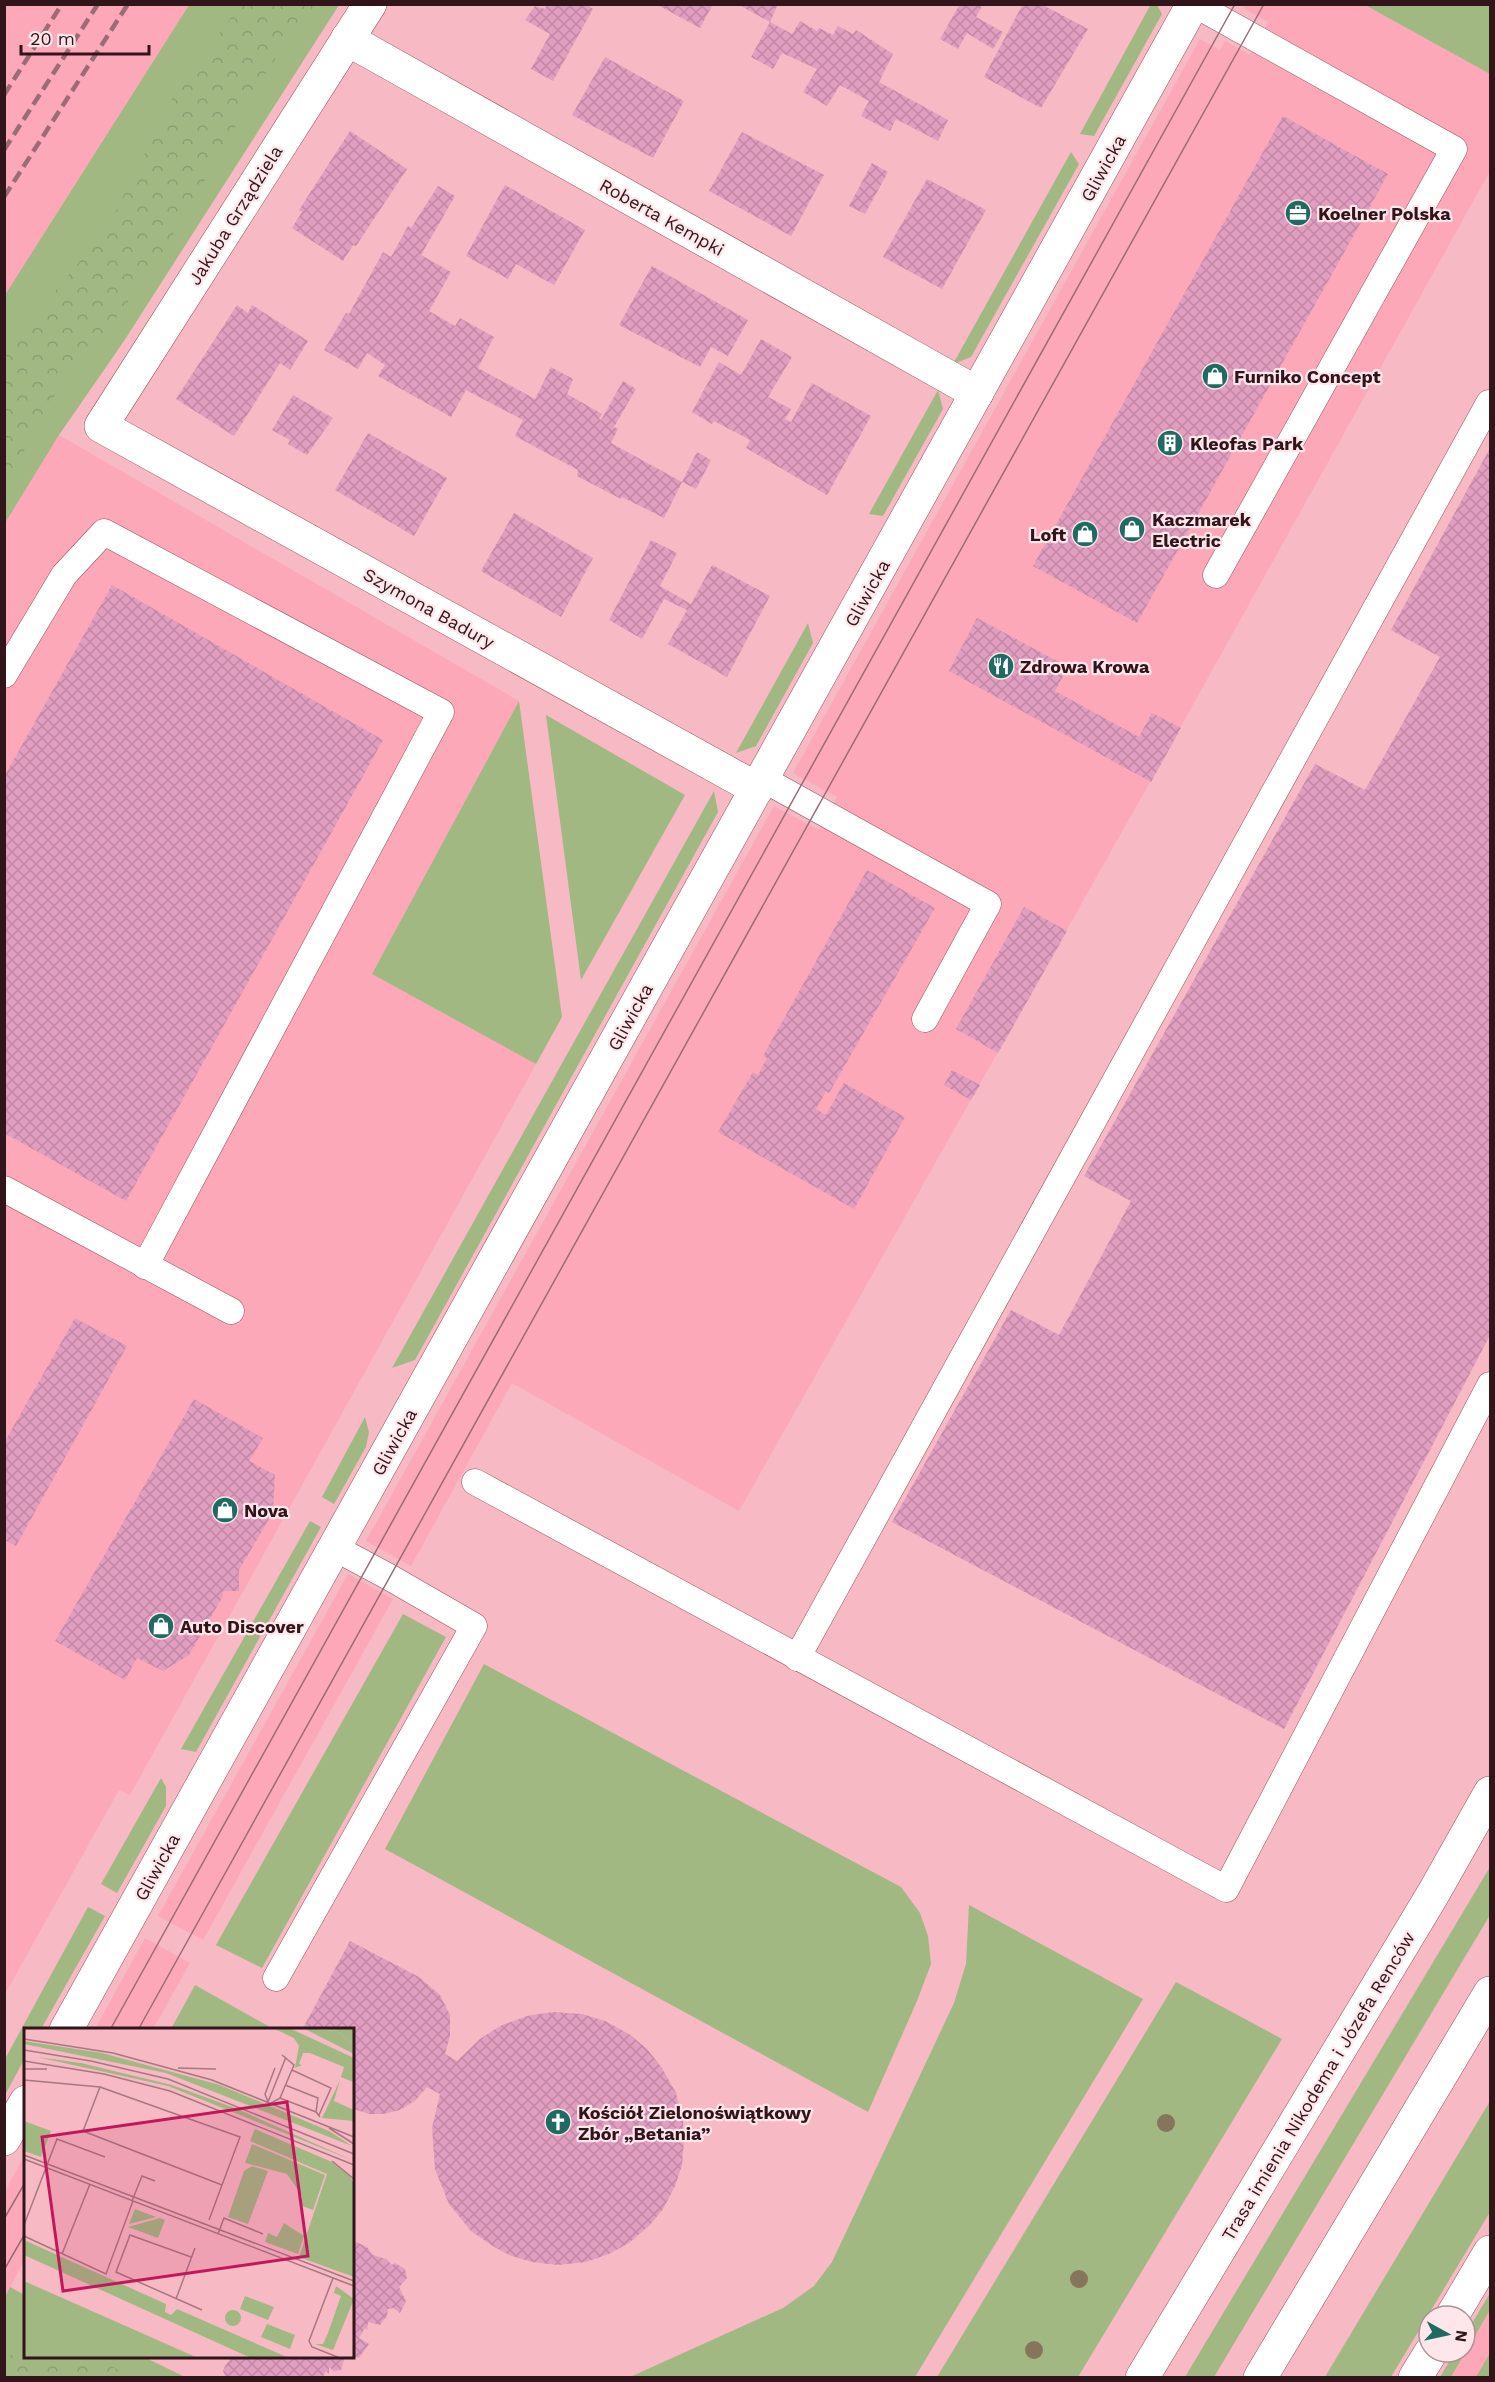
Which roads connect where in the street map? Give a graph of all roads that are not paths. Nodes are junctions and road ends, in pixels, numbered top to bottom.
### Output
1 (369, 4) edge
2 (1194, 4) edge
3 (347, 39) junction
4 (977, 393) junction
5 (1491, 404) edge
6 (101, 426) joint
7 (1216, 575) dead end
8 (4, 675) edge
9 (760, 784) junction
10 (925, 1019) dead end
11 (4, 1189) edge
12 (145, 1266) junction
13 (231, 1311) dead end
14 (1491, 1385) edge
15 (475, 1482) dead end
16 (335, 1548) junction
17 (797, 1658) junction
18 (1491, 1793) edge
19 (276, 1978) dead end
20 (1491, 1993) edge
21 (67, 2028) edge
22 (24, 2105) edge
23 (4, 2139) edge
24 (1491, 2252) edge
25 (1459, 2304) edge
26 (1424, 2364) edge
27 (1142, 2378) edge
28 (1260, 2378) edge
29 (1415, 2378) edge

1 - 3 street, Jakuba Grządziela
2 - 4 street, Gliwicka
2 - 7 lane
3 - 4 street, Roberta Kempki
3 - 6 street, Jakuba Grządziela
4 - 9 street, Gliwicka
5 - 17 lane
6 - 9 street, Szymona Badury
8 - 12 lane
9 - 10 lane
9 - 16 street, Gliwicka
11 - 12 lane
12 - 13 lane
14 - 17 lane
15 - 17 lane
16 - 19 lane
16 - 21 street, Gliwicka
18 - 27 street, Trasa imienia Nikodema i Józefa Renców
20 - 28 street
22 - 23 street
24 - 25 street
26 - 29 street

